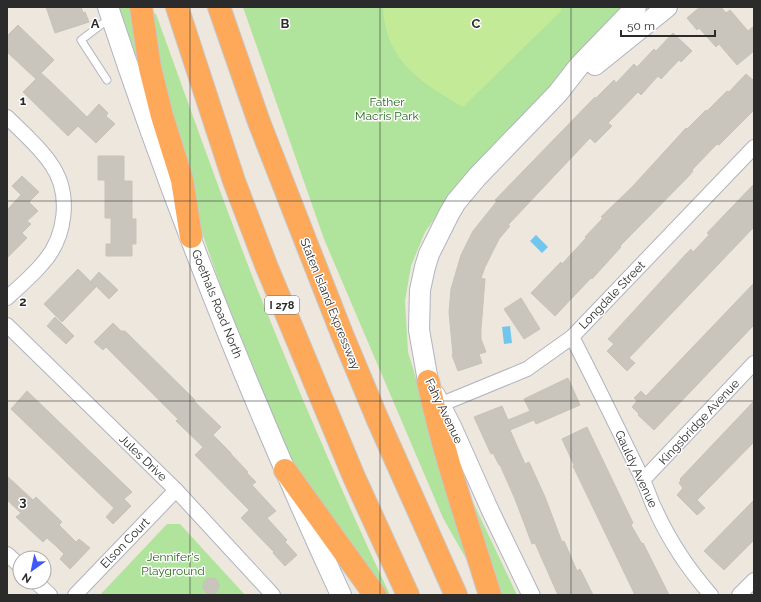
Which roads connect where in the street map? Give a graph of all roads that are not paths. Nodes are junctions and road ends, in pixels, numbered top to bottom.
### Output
1 (141, 7) edge
2 (178, 7) edge
3 (218, 7) edge
4 (636, 7) edge
5 (667, 7) edge
6 (110, 12) edge
7 (107, 80) dead end
8 (558, 93) junction
9 (7, 117) edge
10 (754, 147) edge
11 (191, 237) junction
12 (7, 298) edge
13 (7, 325) edge
14 (572, 337) junction
15 (754, 363) edge
16 (428, 381) junction
17 (442, 404) junction
18 (285, 470) junction
19 (643, 480) junction
20 (176, 490) junction
21 (754, 580) edge
22 (75, 595) edge
23 (273, 595) edge
24 (342, 595) edge
25 (375, 595) edge
26 (408, 595) edge
27 (456, 595) edge
28 (490, 595) edge
29 (531, 595) edge
30 (712, 595) edge
31 (740, 595) edge

1 - 11 highway
2 - 26 highway, I 278
3 - 27 highway, Staten Island Expressway
4 - 8 main road, Fahy Avenue
5 - 8 main road, Fahy Avenue
6 - 7 lane
6 - 11 main road, Goethals Road North
8 - 16 main road, Fahy Avenue
9 - 12 street
10 - 14 street, Longdale Street
11 - 18 main road, Goethals Road North
13 - 20 street, Jules Drive
14 - 17 street, Longdale Street
14 - 19 street, Gauldy Avenue
15 - 19 street, Kingsbridge Avenue
16 - 17 street, Fahy Avenue
16 - 28 highway
17 - 29 street, Fahy Avenue
18 - 24 main road, Goethals Road North
18 - 25 highway
19 - 30 street, Gauldy Avenue
20 - 22 street, Elson Court
20 - 23 street, Jules Drive
21 - 31 street

